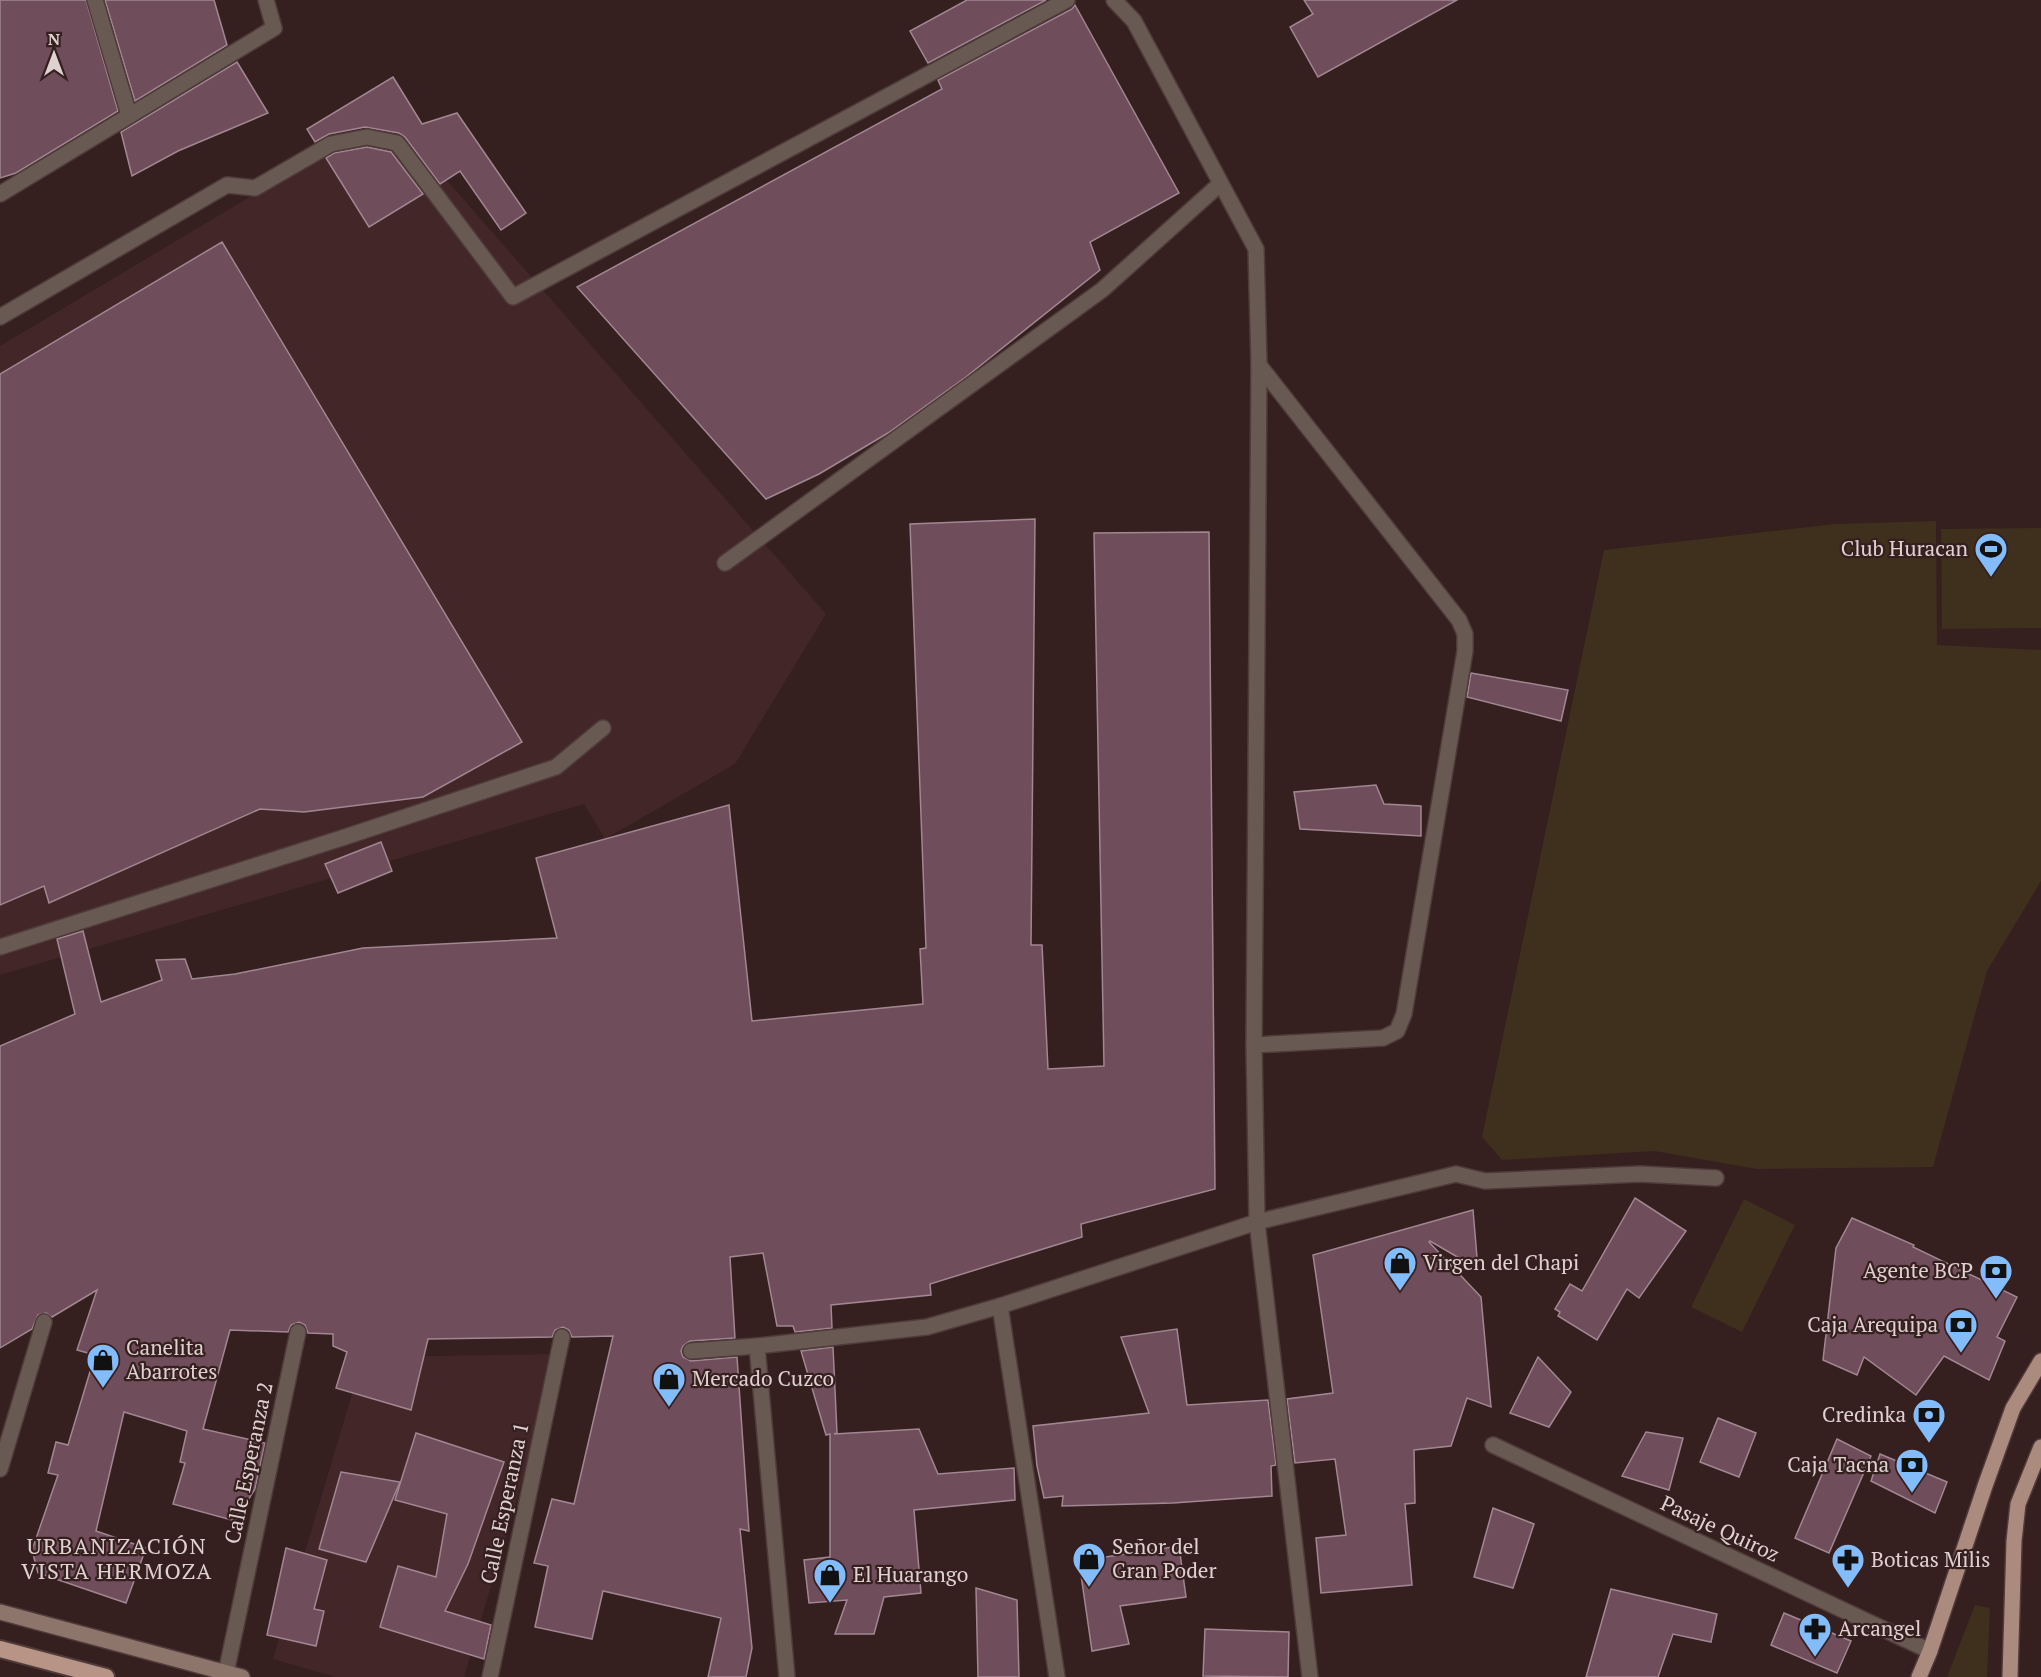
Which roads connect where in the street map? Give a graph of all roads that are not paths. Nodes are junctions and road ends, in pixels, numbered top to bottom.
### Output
1 (95, 0) edge
2 (266, 0) edge
3 (1066, 0) edge
4 (1114, 0) edge
5 (129, 116) junction
6 (1220, 184) junction
7 (0, 194) edge
8 (0, 317) edge
9 (1259, 364) junction
10 (725, 563) dead end
11 (603, 728) dead end
12 (0, 947) edge
13 (1254, 1045) junction
14 (1716, 1178) dead end
15 (1257, 1222) junction
16 (1000, 1306) junction
17 (44, 1322) dead end
18 (298, 1332) dead end
19 (562, 1337) dead end
20 (757, 1346) junction
21 (691, 1351) dead end
22 (2041, 1361) edge
23 (1493, 1445) dead end
24 (2041, 1448) edge
25 (0, 1469) edge
26 (0, 1612) edge
27 (0, 1649) edge
28 (1930, 1651) junction
29 (226, 1673) junction
30 (106, 1677) edge
31 (242, 1677) edge
32 (490, 1677) edge
33 (787, 1677) edge
34 (1057, 1677) edge
35 (1310, 1677) edge
36 (1919, 1677) edge
37 (2010, 1677) edge

1 - 5 street
2 - 5 street
3 - 8 street
4 - 6 street
5 - 7 street
6 - 9 street
6 - 10 street
9 - 13 street
9 - 13 street
11 - 12 street
13 - 15 street
14 - 15 street
15 - 16 street
15 - 35 street
16 - 20 street
16 - 34 street
17 - 25 street
18 - 29 street, Calle Esperanza 2
19 - 32 street, Calle Esperanza 1
20 - 21 street
20 - 33 street
22 - 28 main road
23 - 28 street, Pasaje Quiroz
24 - 37 main road
26 - 29 main road
27 - 30 highway
28 - 36 main road
29 - 31 main road

